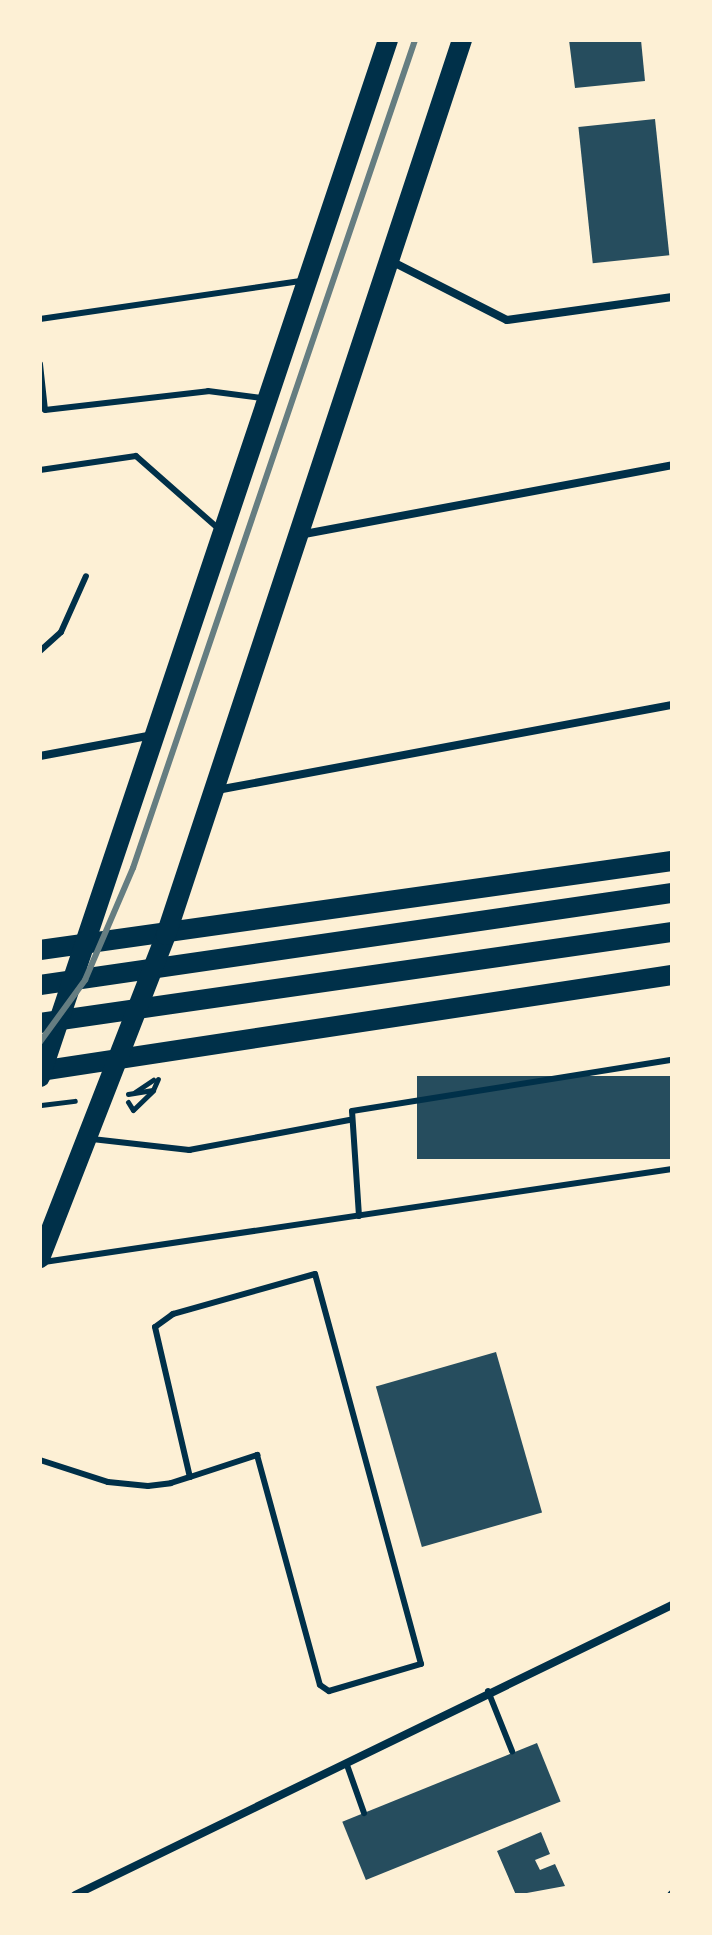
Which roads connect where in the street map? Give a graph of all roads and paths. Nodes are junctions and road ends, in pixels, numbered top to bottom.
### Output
1 (388, 40) edge
2 (462, 40) edge
3 (388, 260) junction
4 (306, 280) junction
5 (672, 297) edge
6 (40, 319) edge
7 (40, 364) edge
8 (266, 399) junction
9 (672, 465) edge
10 (40, 470) edge
11 (220, 530) junction
12 (295, 536) junction
13 (86, 576) dead end
14 (40, 651) edge
15 (672, 705) edge
16 (153, 735) junction
17 (40, 756) edge
18 (212, 791) junction
19 (672, 861) edge
20 (672, 893) edge
21 (672, 932) edge
22 (166, 935) junction
23 (90, 943) junction
24 (40, 950) edge
25 (672, 975) edge
26 (40, 985) edge
27 (40, 1023) edge
28 (672, 1060) edge
29 (113, 1062) junction
30 (41, 1073) edge
31 (147, 1085) dead end
32 (153, 1090) dead end
33 (349, 1120) junction
34 (85, 1137) junction
35 (672, 1169) edge
36 (359, 1216) junction
37 (40, 1260) edge
38 (40, 1460) edge
39 (190, 1477) junction
40 (672, 1605) edge
41 (488, 1691) junction
42 (512, 1751) dead end
43 (347, 1765) junction
44 (364, 1813) dead end
45 (75, 1895) edge

1 - 4 main road
2 - 3 main road
3 - 5 street
3 - 12 main road
4 - 6 lane
4 - 8 main road
7 - 8 lane
8 - 11 main road
9 - 12 street
10 - 11 lane
11 - 16 main road
12 - 18 main road
13 - 14 lane
15 - 18 street
16 - 17 street
16 - 23 main road
18 - 22 main road
19 - 22 main road
20 - 26 main road
21 - 27 main road
22 - 23 main road
22 - 29 main road
23 - 24 main road
23 - 30 main road
25 - 29 main road
28 - 33 lane
29 - 30 main road
29 - 34 main road
31 - 32 path
33 - 34 lane
33 - 36 lane
34 - 37 main road
35 - 36 lane
36 - 37 lane
38 - 39 lane
39 - 39 lane
40 - 41 street
41 - 42 lane
41 - 43 street
43 - 44 lane
43 - 45 street

